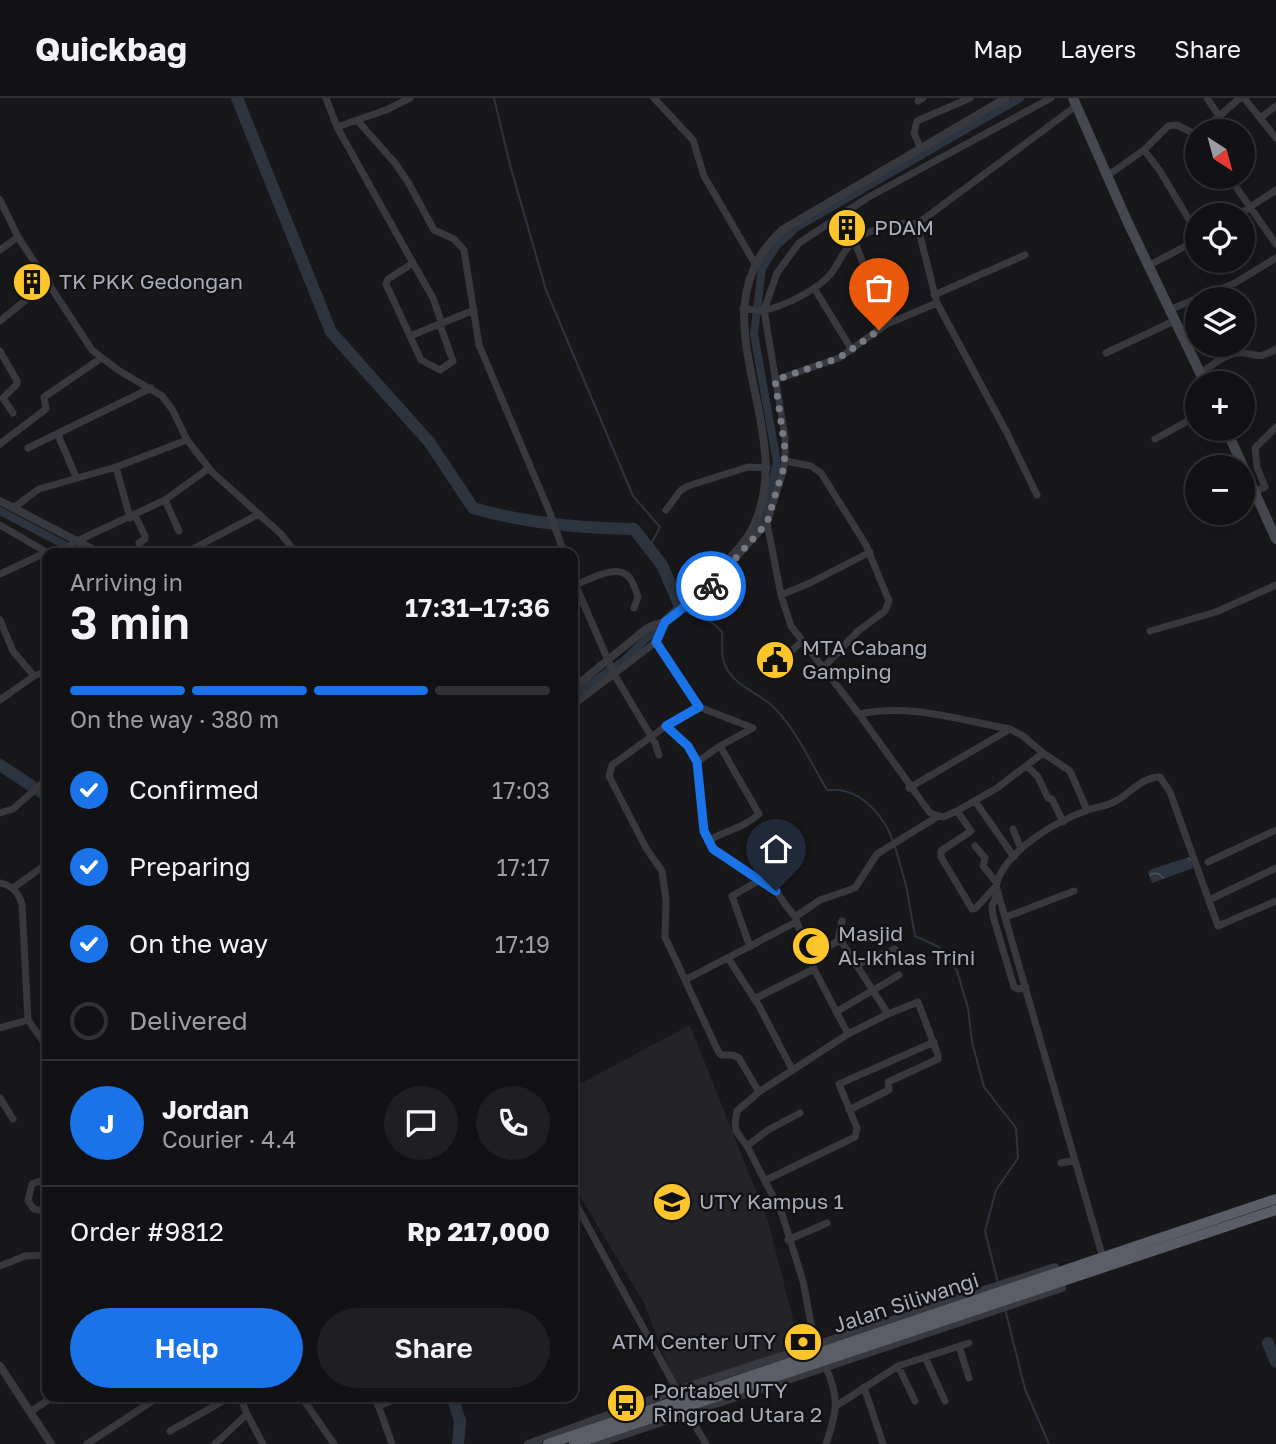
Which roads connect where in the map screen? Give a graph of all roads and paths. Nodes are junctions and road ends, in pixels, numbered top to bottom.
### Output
1 (326, 98) edge
2 (410, 98) edge
3 (654, 98) edge
4 (970, 98) edge
5 (1051, 98) edge
6 (1207, 98) edge
7 (1242, 98) edge
8 (999, 99) edge
9 (1075, 102) edge
10 (1276, 106) edge
11 (1219, 116) junction
12 (1260, 118) junction
13 (1216, 119) edge
14 (357, 120) junction
15 (337, 127) junction
16 (1185, 129) edge
17 (1276, 138) edge
18 (920, 147) junction
19 (1144, 150) junction
20 (1107, 176) junction
21 (1238, 189) edge
22 (1276, 190) edge
23 (0, 200) edge
24 (1249, 203) edge
25 (1255, 205) edge
26 (1255, 212) edge
27 (1185, 213) edge
28 (917, 224) junction
29 (18, 236) junction
30 (854, 240) junction
31 (1276, 244) edge
32 (1185, 246) edge
33 (0, 250) edge
34 (1025, 255) dead end
35 (1276, 258) edge
36 (754, 262) junction
37 (413, 263) junction
38 (1148, 265) junction
39 (49, 281) junction
40 (814, 288) junction
41 (936, 299) junction
42 (746, 309) junction
43 (474, 310) junction
44 (761, 310) junction
45 (1169, 310) junction
46 (0, 321) edge
47 (1174, 321) junction
48 (887, 324) junction
49 (441, 325) junction
50 (410, 336) junction
51 (1276, 349) edge
52 (852, 350) junction
53 (0, 351) edge
54 (1106, 353) dead end
55 (100, 359) junction
56 (1199, 371) edge
57 (1211, 371) edge
58 (775, 380) junction
59 (151, 388) junction
60 (13, 413) dead end
61 (1185, 423) edge
62 (1276, 427) edge
63 (58, 435) junction
64 (1155, 439) dead end
65 (187, 440) junction
66 (0, 444) edge
67 (28, 448) dead end
68 (785, 461) junction
69 (116, 467) junction
70 (209, 468) junction
71 (773, 472) junction
72 (76, 477) junction
73 (1255, 492) edge
74 (1255, 494) edge
75 (1037, 495) dead end
76 (164, 500) junction
77 (0, 501) edge
78 (13, 508) junction
79 (666, 510) dead end
80 (258, 514) junction
81 (132, 517) junction
82 (767, 523) junction
83 (0, 526) edge
84 (179, 531) dead end
85 (1276, 537) edge
86 (75, 542) junction
87 (71, 548) edge
88 (89, 548) edge
89 (141, 548) edge
90 (200, 548) edge
91 (290, 548) edge
92 (562, 548) edge
93 (42, 550) edge
94 (870, 552) junction
95 (42, 556) edge
96 (0, 574) edge
97 (578, 580) edge
98 (1276, 585) edge
99 (578, 590) edge
100 (781, 595) junction
101 (694, 596) junction
102 (634, 608) dead end
103 (0, 620) edge
104 (667, 620) junction
105 (1150, 631) dead end
106 (2, 636) edge
107 (802, 641) junction
108 (656, 642) junction
109 (609, 663) junction
110 (823, 668) junction
111 (770, 672) dead end
112 (42, 673) edge
113 (615, 675) junction
114 (34, 677) junction
115 (578, 685) edge
116 (0, 700) edge
117 (578, 702) edge
118 (699, 707) junction
119 (859, 714) junction
120 (666, 726) junction
121 (1010, 729) junction
122 (650, 735) junction
123 (720, 746) junction
124 (1043, 753) junction
125 (659, 755) dead end
126 (697, 762) junction
127 (1027, 766) junction
128 (42, 783) edge
129 (909, 788) junction
130 (975, 801) junction
131 (1087, 810) junction
132 (957, 811) junction
133 (0, 813) edge
134 (937, 817) junction
135 (1063, 822) junction
136 (1013, 829) dead end
137 (1276, 830) edge
138 (708, 841) junction
139 (975, 846) dead end
140 (1021, 849) junction
141 (1014, 857) junction
142 (1208, 862) dead end
143 (42, 867) edge
144 (1276, 868) edge
145 (760, 880) junction
146 (0, 883) edge
147 (997, 887) junction
148 (13, 888) junction
149 (1074, 891) dead end
150 (1209, 900) junction
151 (1276, 901) edge
152 (1006, 917) junction
153 (795, 920) junction
154 (842, 921) dead end
155 (838, 940) junction
156 (750, 947) junction
157 (895, 949) dead end
158 (1017, 957) junction
159 (728, 958) junction
160 (810, 959) junction
161 (1006, 959) junction
162 (856, 965) junction
163 (814, 969) junction
164 (899, 975) dead end
165 (685, 981) junction
166 (1026, 987) junction
167 (874, 991) junction
168 (754, 999) junction
169 (836, 1012) junction
170 (888, 1014) junction
171 (28, 1020) junction
172 (0, 1028) edge
173 (848, 1034) junction
174 (42, 1040) edge
175 (934, 1042) junction
176 (792, 1069) junction
177 (759, 1092) junction
178 (0, 1098) edge
179 (849, 1110) junction
180 (800, 1113) dead end
181 (13, 1119) dead end
182 (747, 1146) junction
183 (1075, 1160) junction
184 (1061, 1163) dead end
185 (766, 1180) junction
186 (42, 1183) edge
187 (1276, 1193) edge
188 (1276, 1199) edge
189 (578, 1208) edge
190 (1276, 1210) edge
191 (42, 1211) edge
192 (1276, 1217) edge
193 (827, 1223) dead end
194 (788, 1240) junction
195 (42, 1254) edge
196 (1102, 1255) junction
197 (0, 1266) edge
198 (1059, 1277) junction
199 (974, 1305) junction
200 (969, 1343) dead end
201 (815, 1345) junction
202 (959, 1346) junction
203 (925, 1357) junction
204 (0, 1366) edge
205 (825, 1366) junction
206 (898, 1366) junction
207 (969, 1378) dead end
208 (864, 1387) junction
209 (677, 1390) junction
210 (915, 1401) dead end
211 (945, 1401) dead end
212 (45, 1402) edge
213 (151, 1402) edge
214 (221, 1402) edge
215 (242, 1402) edge
216 (304, 1402) edge
217 (377, 1402) edge
218 (389, 1402) edge
219 (378, 1406) junction
220 (836, 1406) junction
221 (30, 1412) junction
222 (688, 1412) junction
223 (247, 1414) junction
224 (170, 1431) dead end
225 (550, 1439) edge
226 (573, 1440) edge
227 (214, 1443) edge
228 (51, 1444) edge
229 (87, 1444) edge
230 (263, 1444) edge
231 (334, 1444) edge
232 (391, 1444) edge
233 (528, 1444) edge
234 (596, 1444) edge
235 (706, 1444) edge
236 (826, 1444) edge
237 (883, 1444) edge

1 - 15 street
2 - 14 street
3 - 36 street
4 - 18 street
5 - 44 street
6 - 11 street
7 - 11 street
7 - 12 street
8 - 18 street
9 - 20 main road
9 - 28 street
10 - 12 street
11 - 13 street
12 - 17 street
14 - 15 street
14 - 43 street
15 - 37 street
16 - 19 street
18 - 36 street
19 - 20 street
19 - 27 street
20 - 38 main road
21 - 24 street
22 - 25 street
23 - 29 street
26 - 31 street
28 - 30 street
28 - 41 street
29 - 33 street
29 - 39 street
30 - 40 street
30 - 48 street
32 - 38 street
34 - 41 street
35 - 45 street
36 - 42 street
37 - 49 street
37 - 50 street
38 - 45 main road
39 - 46 street
39 - 55 street
40 - 44 street
40 - 52 street
41 - 48 street
41 - 75 street
42 - 44 street
42 - 71 street
43 - 49 street
43 - 92 street
44 - 58 street
45 - 47 main road
47 - 54 street
47 - 56 main road
48 - 52 street
49 - 50 street
49 - 50 street
51 - 57 street
52 - 58 street
53 - 60 street
55 - 59 street
55 - 66 street
58 - 68 street
59 - 63 street
59 - 65 street
61 - 64 street
62 - 73 street
63 - 67 street
63 - 72 street
65 - 69 street
65 - 70 street
68 - 71 street
68 - 94 street
69 - 72 street
69 - 81 street
70 - 76 street
70 - 80 street
71 - 79 street
71 - 82 street
71 - 101 street
72 - 78 street
74 - 85 main road
76 - 81 street
76 - 84 street
77 - 78 street
78 - 86 street
80 - 90 street
80 - 91 street
81 - 86 street
81 - 89 street
82 - 100 street
82 - 101 street
83 - 93 street
86 - 87 street
86 - 88 street
94 - 100 street
94 - 110 street
95 - 96 street
97 - 102 street
98 - 105 street
99 - 109 street
100 - 107 street
101 - 104 street
103 - 106 street
104 - 108 street
104 - 109 street
106 - 114 street
107 - 110 street
107 - 111 street
108 - 113 street
108 - 118 street
109 - 113 street
109 - 115 street
110 - 119 street
112 - 114 street
113 - 117 street
113 - 122 street
114 - 116 street
118 - 120 street
118 - 123 street
119 - 121 street
119 - 129 street
120 - 122 street
120 - 126 street
121 - 124 street
121 - 129 street
122 - 125 street
122 - 165 street
123 - 126 street
123 - 138 street
124 - 127 street
124 - 131 street
126 - 138 street
127 - 130 street
127 - 135 street
128 - 133 street
129 - 134 street
130 - 132 street
130 - 141 street
131 - 135 street
131 - 150 street
132 - 134 street
132 - 147 street
134 - 153 street
135 - 140 street
136 - 140 street
137 - 142 street
138 - 145 street
139 - 147 street
140 - 141 street
141 - 147 street
143 - 148 street
144 - 150 street
145 - 153 street
145 - 156 street
146 - 148 street
147 - 152 street
147 - 161 street
148 - 171 street
149 - 152 street
150 - 151 street
152 - 158 street
153 - 156 street
153 - 160 street
154 - 155 street
155 - 160 street
155 - 162 street
156 - 159 street
157 - 162 street
158 - 161 street
158 - 166 street
159 - 165 street
159 - 168 street
160 - 163 street
161 - 166 street
162 - 167 street
163 - 168 street
163 - 169 street
164 - 167 street
165 - 177 street
166 - 183 street
167 - 169 street
167 - 170 street
168 - 176 street
169 - 173 street
170 - 173 street
170 - 175 street
171 - 172 street
171 - 174 street
173 - 176 street
175 - 179 street
175 - 179 street
176 - 177 street
177 - 182 street
178 - 181 street
179 - 185 street
180 - 182 street
182 - 185 street
183 - 184 street
183 - 196 street
185 - 194 street
186 - 191 street
187 - 196 highway
188 - 196 highway, Jalan Siliwangi
189 - 209 street
190 - 198 highway, Jalan Siliwangi
192 - 198 highway
193 - 194 street
194 - 201 street
195 - 197 street
196 - 198 highway, Jalan Siliwangi
198 - 199 highway, Jalan Siliwangi
198 - 199 street
199 - 201 street
199 - 205 street
199 - 226 highway, Jalan Siliwangi
200 - 202 street
201 - 209 street
202 - 203 street
202 - 207 street
203 - 206 street
203 - 211 street
204 - 221 street
205 - 220 street
205 - 222 street
206 - 208 street
206 - 210 street
208 - 220 street
208 - 237 street
209 - 225 street
212 - 221 street
213 - 229 street
214 - 224 street
215 - 223 street
216 - 231 street
217 - 219 street
218 - 219 street
219 - 232 street
220 - 236 street
221 - 228 street
222 - 234 street
222 - 235 street
223 - 227 street
223 - 230 street
225 - 226 highway, Jalan Siliwangi
225 - 233 street

